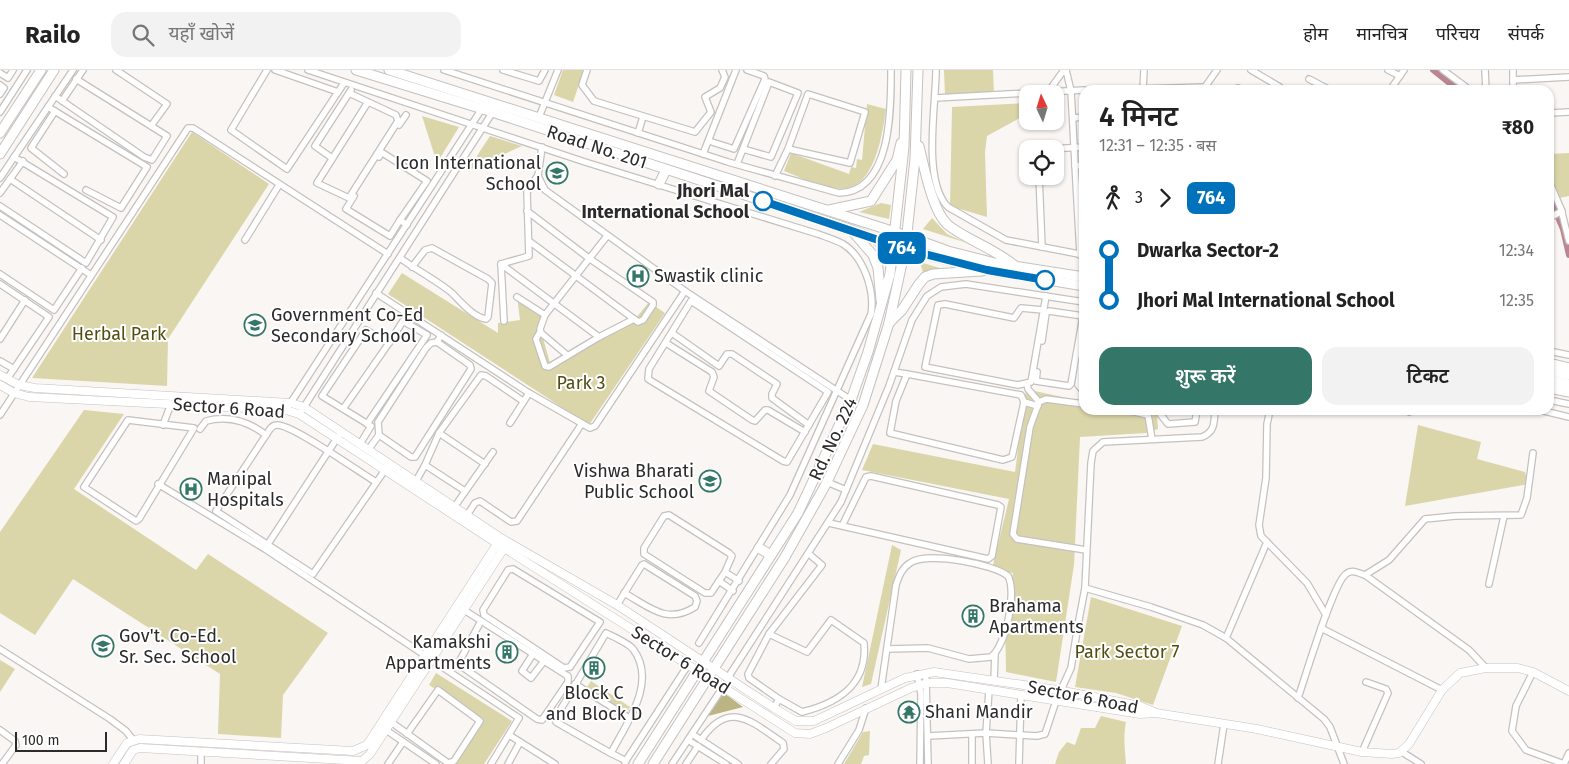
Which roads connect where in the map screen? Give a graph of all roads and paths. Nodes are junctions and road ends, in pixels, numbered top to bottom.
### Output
1 (13, 70) edge
2 (27, 70) edge
3 (41, 70) edge
4 (54, 70) edge
5 (73, 70) edge
6 (83, 70) edge
7 (116, 70) edge
8 (267, 70) edge
9 (274, 70) edge
10 (308, 70) edge
11 (356, 70) edge
12 (390, 70) edge
13 (444, 70) edge
14 (503, 70) edge
15 (545, 70) edge
16 (558, 70) edge
17 (587, 70) edge
18 (722, 70) edge
19 (736, 70) edge
20 (746, 70) edge
21 (892, 70) edge
22 (906, 70) edge
23 (918, 70) edge
24 (936, 70) edge
25 (1065, 70) edge
26 (1144, 70) edge
27 (1217, 70) edge
28 (1251, 70) edge
29 (1388, 70) edge
30 (1404, 70) edge
31 (1443, 70) edge
32 (1485, 70) edge
33 (1512, 70) edge
34 (460, 72) edge
35 (0, 73) edge
36 (1400, 76) junction
37 (1569, 77) edge
38 (1309, 79) dead end
39 (76, 80) junction
40 (1513, 80) junction
41 (344, 83) junction
42 (0, 85) edge
43 (1053, 85) edge
44 (1143, 85) edge
45 (1207, 85) edge
46 (1277, 85) edge
47 (1320, 85) edge
48 (1394, 85) edge
49 (1463, 85) edge
50 (1486, 85) edge
51 (1513, 85) edge
52 (354, 86) junction
53 (1079, 90) edge
54 (1064, 91) edge
55 (1071, 91) junction
56 (338, 92) junction
57 (349, 93) junction
58 (0, 94) edge
59 (1019, 94) edge
60 (55, 96) junction
61 (936, 98) junction
62 (62, 101) junction
63 (368, 102) junction
64 (546, 103) junction
65 (485, 105) junction
66 (48, 107) junction
67 (496, 108) junction
68 (0, 112) edge
69 (55, 112) junction
70 (1569, 112) edge
71 (1554, 113) edge
72 (406, 115) dead end
73 (643, 116) junction
74 (1079, 117) edge
75 (539, 118) junction
76 (1073, 118) junction
77 (473, 124) junction
78 (151, 126) junction
79 (483, 127) junction
80 (638, 133) junction
81 (904, 133) junction
82 (0, 134) edge
83 (916, 134) junction
84 (709, 141) junction
85 (542, 147) junction
86 (1075, 147) junction
87 (1079, 147) edge
88 (1064, 148) edge
89 (743, 149) junction
90 (788, 149) junction
91 (732, 150) junction
92 (382, 152) junction
93 (0, 154) edge
94 (703, 154) junction
95 (14, 157) junction
96 (332, 158) junction
97 (23, 161) junction
98 (728, 162) junction
99 (737, 164) junction
100 (1076, 166) junction
101 (1079, 166) edge
102 (666, 170) junction
103 (64, 174) dead end
104 (538, 175) junction
105 (778, 176) junction
106 (0, 178) edge
107 (10, 179) junction
108 (660, 184) junction
109 (280, 185) junction
110 (1039, 185) edge
111 (86, 190) dead end
112 (0, 192) edge
113 (1554, 195) edge
114 (0, 206) edge
115 (826, 210) junction
116 (1079, 210) edge
117 (527, 211) junction
118 (1560, 211) junction
119 (0, 215) edge
120 (1554, 215) edge
121 (1566, 218) edge
122 (400, 220) junction
123 (407, 225) junction
124 (852, 230) junction
125 (895, 232) junction
126 (607, 236) junction
127 (907, 236) junction
128 (101, 240) junction
129 (245, 240) dead end
130 (529, 241) junction
131 (1569, 241) edge
132 (893, 246) junction
133 (1042, 247) junction
134 (905, 249) junction
135 (388, 254) junction
136 (1079, 254) edge
137 (400, 258) junction
138 (590, 259) junction
139 (501, 264) junction
140 (1015, 266) junction
141 (412, 267) junction
142 (82, 268) junction
143 (987, 270) junction
144 (0, 274) edge
145 (91, 275) junction
146 (578, 276) junction
147 (1079, 276) edge
148 (0, 284) edge
149 (1079, 285) edge
150 (685, 291) junction
151 (376, 293) junction
152 (1046, 296) junction
153 (517, 297) dead end
154 (25, 300) junction
155 (1079, 301) edge
156 (882, 303) junction
157 (555, 304) junction
158 (1043, 310) junction
159 (670, 313) junction
160 (1079, 314) edge
161 (545, 315) junction
162 (634, 319) junction
163 (680, 319) junction
164 (504, 321) dead end
165 (889, 323) junction
166 (540, 332) junction
167 (672, 332) junction
168 (441, 335) junction
169 (599, 337) junction
170 (1079, 337) edge
171 (0, 339) edge
172 (436, 342) junction
173 (389, 343) junction
174 (666, 343) junction
175 (646, 349) junction
176 (1554, 352) edge
177 (567, 355) junction
178 (1569, 355) edge
179 (658, 356) junction
180 (0, 361) edge
181 (1554, 364) edge
182 (1569, 368) edge
183 (14, 369) junction
184 (894, 372) junction
185 (1554, 372) edge
186 (907, 374) junction
187 (1569, 376) edge
188 (1554, 381) edge
189 (2, 383) edge
190 (1027, 384) junction
191 (1569, 384) edge
192 (18, 385) junction
193 (1554, 389) edge
194 (529, 392) junction
195 (838, 392) junction
196 (1569, 392) edge
197 (14, 393) junction
198 (852, 400) junction
199 (524, 401) junction
200 (1554, 401) edge
201 (1024, 402) junction
202 (1079, 403) edge
203 (171, 404) junction
204 (1039, 404) junction
205 (1569, 404) edge
206 (288, 406) junction
207 (343, 409) junction
208 (818, 409) junction
209 (302, 410) junction
210 (1554, 413) edge
211 (827, 414) junction
212 (0, 415) edge
213 (1146, 415) edge
214 (1161, 415) edge
215 (1196, 415) edge
216 (1215, 415) edge
217 (1269, 415) edge
218 (1569, 417) edge
219 (510, 422) dead end
220 (367, 424) junction
221 (164, 425) junction
222 (581, 425) junction
223 (809, 425) junction
224 (200, 429) dead end
225 (805, 432) junction
226 (439, 433) junction
227 (266, 435) junction
228 (339, 435) junction
229 (379, 435) junction
230 (1152, 439) junction
231 (360, 444) junction
232 (798, 446) junction
233 (368, 450) junction
234 (328, 452) junction
235 (492, 452) dead end
236 (809, 453) junction
237 (1533, 453) dead end
238 (485, 464) junction
239 (426, 465) junction
240 (387, 467) junction
241 (416, 481) junction
242 (376, 482) junction
243 (827, 482) junction
244 (158, 484) junction
245 (846, 490) junction
246 (465, 491) junction
247 (454, 506) junction
248 (468, 515) junction
249 (1504, 516) junction
250 (829, 523) junction
251 (842, 526) junction
252 (1267, 542) junction
253 (503, 543) junction
254 (268, 544) junction
255 (759, 548) junction
256 (1086, 550) junction
257 (809, 554) junction
258 (771, 556) junction
259 (725, 572) junction
260 (1364, 575) junction
261 (719, 581) junction
262 (739, 581) junction
263 (1489, 584) dead end
264 (1084, 588) junction
265 (733, 591) junction
266 (624, 593) junction
267 (617, 605) junction
268 (464, 610) junction
269 (605, 612) junction
270 (1326, 615) junction
271 (481, 621) junction
272 (600, 622) junction
273 (1321, 628) junction
274 (769, 634) junction
275 (1226, 638) junction
276 (699, 643) dead end
277 (0, 649) edge
278 (888, 650) junction
279 (532, 654) junction
280 (995, 654) junction
281 (429, 656) junction
282 (544, 661) junction
283 (703, 662) junction
284 (688, 665) junction
285 (1486, 668) junction
286 (713, 669) junction
287 (698, 672) junction
288 (1533, 672) junction
289 (921, 673) junction
290 (708, 678) junction
291 (727, 679) junction
292 (994, 681) junction
293 (1366, 682) dead end
294 (575, 684) junction
295 (924, 684) junction
296 (722, 687) junction
297 (881, 689) junction
298 (989, 690) junction
299 (1442, 690) junction
300 (1061, 691) junction
301 (1569, 691) edge
302 (1021, 695) junction
303 (1298, 698) junction
304 (779, 699) junction
305 (1056, 701) junction
306 (774, 708) junction
307 (866, 708) junction
308 (1156, 713) junction
309 (629, 718) junction
310 (391, 722) junction
311 (1224, 724) junction
312 (0, 730) edge
313 (386, 730) junction
314 (986, 733) junction
315 (407, 734) junction
316 (692, 734) junction
317 (972, 734) junction
318 (1020, 734) junction
319 (509, 736) junction
320 (928, 736) junction
321 (132, 740) junction
322 (688, 740) junction
323 (701, 740) junction
324 (403, 742) junction
325 (520, 742) junction
326 (698, 746) junction
327 (1337, 746) junction
328 (201, 752) junction
329 (1362, 752) junction
330 (1402, 752) junction
331 (610, 753) junction
332 (1569, 753) edge
333 (625, 762) edge
334 (2, 764) edge
335 (113, 764) edge
336 (124, 764) edge
337 (201, 764) edge
338 (388, 764) edge
339 (436, 764) edge
340 (491, 764) edge
341 (508, 764) edge
342 (555, 764) edge
343 (638, 764) edge
344 (653, 764) edge
345 (672, 764) edge
346 (686, 764) edge
347 (726, 764) edge
348 (738, 764) edge
349 (772, 764) edge
350 (838, 764) edge
351 (920, 764) edge
352 (928, 764) edge
353 (972, 764) edge
354 (988, 764) edge
355 (1019, 764) edge
356 (1218, 764) edge
357 (1344, 764) edge
358 (1421, 764) edge
359 (1564, 764) edge

1 - 35 street
2 - 68 street
3 - 82 main road
4 - 93 main road
5 - 60 street
6 - 39 street
7 - 78 street
8 - 56 street
9 - 56 street
10 - 41 street
11 - 65 main road, Road No. 201
12 - 65 main road, Road No. 201
13 - 34 street
14 - 15 street
16 - 64 street
17 - 73 street
18 - 73 street
19 - 84 street
20 - 91 street
21 - 105 street
22 - 81 main road, Rd. No. 224
23 - 83 main road, Rd. No. 224
24 - 61 street
25 - 43 street
25 - 55 street
26 - 44 street
27 - 45 street
28 - 46 street
29 - 36 street
30 - 36 street
31 - 49 street
32 - 50 street
33 - 40 street
34 - 64 street
36 - 48 street
37 - 40 street
38 - 47 street
39 - 62 street
39 - 78 street
40 - 51 street
41 - 52 street
41 - 56 street
42 - 58 street
52 - 57 street
52 - 77 street
53 - 55 street
54 - 55 street
55 - 76 street
57 - 63 street
57 - 96 street
59 - 61 street
60 - 62 street
60 - 66 street
61 - 133 street
62 - 78 street
63 - 96 street
63 - 96 street
64 - 75 street
64 - 80 street
65 - 67 main road, Road No. 201
65 - 77 street
66 - 69 street
66 - 95 street
67 - 75 main road, Road No. 201
67 - 79 street
67 - 102 main road, Road No. 201
69 - 103 street
69 - 111 street
70 - 71 street
72 - 92 street
73 - 80 street
74 - 76 street
75 - 115 main road, Road No. 201
76 - 86 street
77 - 79 street
77 - 123 street
79 - 85 street
79 - 137 street
80 - 94 street
81 - 115 main road
81 - 125 main road, Rd. No. 224
83 - 127 main road, Rd. No. 224
83 - 140 main road
84 - 91 street
84 - 94 street
85 - 104 street
85 - 108 street
86 - 87 street
86 - 88 street
86 - 100 street
89 - 89 street
89 - 99 street
90 - 90 street
90 - 105 street
91 - 98 street
92 - 122 street
92 - 122 street
94 - 98 street
95 - 97 street
95 - 106 street
97 - 107 street
97 - 128 street
98 - 99 street
99 - 105 street
100 - 101 street
100 - 116 street
102 - 108 main road
102 - 124 main road, Road No. 201
104 - 117 street
104 - 126 street
107 - 112 street
107 - 128 street
108 - 195 street
109 - 129 street
109 - 135 street
109 - 145 street
110 - 133 street
113 - 118 street
114 - 128 street
115 - 125 main road, Road No. 201
117 - 130 street
117 - 138 street
118 - 120 street
118 - 121 street
119 - 142 street
121 - 131 street
122 - 123 street
123 - 135 street
124 - 132 main road, Road No. 201
124 - 156 main road
125 - 127 main road, Road No. 201
125 - 132 main road, Rd. No. 224
126 - 138 street
126 - 150 street
127 - 134 main road, Rd. No. 224
127 - 140 main road, Road No. 201
130 - 139 street
130 - 146 street
132 - 134 main road, Road No. 201
132 - 156 main road, Rd. No. 224
133 - 136 street
134 - 143 main road, Road No. 201
134 - 165 main road, Rd. No. 224
135 - 206 street
137 - 141 street
137 - 151 street
138 - 146 street
138 - 162 street
139 - 157 street
139 - 164 street
140 - 147 main road, Road No. 201
141 - 141 street
142 - 144 street
142 - 145 street
143 - 149 main road
143 - 165 main road
145 - 192 street
146 - 157 street
146 - 162 street
148 - 154 street
150 - 159 street
150 - 195 street
151 - 168 street
151 - 209 street
152 - 155 street
152 - 158 street
152 - 184 street
153 - 161 street
154 - 171 street
154 - 183 street
156 - 198 main road, Rd. No. 224
157 - 161 street
157 - 169 street
158 - 190 street
158 - 190 street
159 - 163 street
159 - 175 street
160 - 170 street
161 - 166 street
162 - 169 street
163 - 167 street
163 - 208 street
165 - 243 main road, Rd. No. 224
166 - 177 street
166 - 177 street
167 - 174 street
167 - 223 street
168 - 172 street
168 - 194 street
169 - 177 street
172 - 229 street
172 - 229 street
173 - 207 street
173 - 207 street
173 - 220 street
174 - 179 street
174 - 225 street
175 - 179 street
175 - 222 street
176 - 178 street
179 - 232 street
180 - 183 street
181 - 182 main road
183 - 189 street
184 - 186 street
184 - 245 street
185 - 187 main road
186 - 201 street
186 - 201 street
188 - 191 main road
189 - 192 street, Sector 6 Road
189 - 197 street, Sector 6 Road
190 - 204 street
192 - 197 street
192 - 206 street, Sector 6 Road
193 - 196 main road
194 - 199 street
194 - 222 street
195 - 198 street
195 - 211 street
197 - 203 street, Sector 6 Road
197 - 212 street
198 - 258 main road, Rd. No. 224
199 - 219 street
199 - 226 street
200 - 205 street
201 - 204 street
202 - 204 street
203 - 206 street, Sector 6 Road
203 - 221 street
204 - 256 street
206 - 209 street, Sector 6 Road
207 - 220 street
208 - 211 street
208 - 223 street
209 - 228 street, Sector 6 Road
210 - 218 street
211 - 236 street
213 - 230 street
214 - 215 street
216 - 230 street
217 - 252 street
220 - 231 street
221 - 244 street
221 - 244 street
222 - 248 street
223 - 225 street
224 - 227 street
225 - 232 street
226 - 238 street
226 - 239 street
227 - 234 street
227 - 254 street
228 - 231 street, Sector 6 Road
228 - 234 street
228 - 240 street, Sector 6 Road
229 - 233 street
230 - 256 street
231 - 233 street, Sector 6 Road
232 - 236 street
233 - 240 street, Sector 6 Road
234 - 242 street
234 - 254 street
235 - 238 street
236 - 255 street
237 - 249 street
238 - 246 street
239 - 241 street
239 - 246 street
240 - 241 street, Sector 6 Road
240 - 242 street
240 - 253 street, Sector 6 Road
241 - 247 street, Sector 6 Road
242 - 254 street
243 - 245 street
243 - 286 main road, Rd. No. 224
244 - 281 street
245 - 250 street
246 - 247 street
247 - 248 street, Sector 6 Road
248 - 253 street, Sector 6 Road
249 - 260 street
249 - 263 street
250 - 251 street
250 - 257 street
251 - 251 street
252 - 270 street
252 - 275 street
253 - 267 street, Sector 6 Road
253 - 268 street
253 - 269 street, Sector 6 Road
253 - 281 street
255 - 258 main road
255 - 262 street
256 - 264 street
257 - 274 street
257 - 291 street
258 - 283 main road, Rd. No. 224
259 - 261 street
259 - 261 street
259 - 262 street
260 - 270 street
260 - 285 street
261 - 265 street
262 - 265 street
264 - 275 street
264 - 300 street
265 - 276 street
266 - 266 street
266 - 267 street
267 - 283 street, Sector 6 Road
268 - 271 street
268 - 281 street
269 - 272 street
269 - 284 street, Sector 6 Road
270 - 273 street
271 - 279 street
271 - 282 street
272 - 272 street
273 - 299 street
273 - 303 street
274 - 304 street
274 - 304 street
275 - 303 street
277 - 321 street
278 - 280 street
278 - 280 street
278 - 297 street
279 - 282 street
279 - 282 street
280 - 292 street
281 - 310 street
281 - 319 street
281 - 321 street
283 - 286 street, Sector 6 Road
283 - 287 main road, Rd. No. 224
284 - 287 street, Sector 6 Road
284 - 333 street
285 - 288 street
285 - 299 street
286 - 290 main road, Rd. No. 224
286 - 291 street, Sector 6 Road
287 - 290 street, Sector 6 Road
287 - 343 main road, Rd. No. 224
288 - 301 street
288 - 359 street
289 - 292 street, Sector 6 Road
289 - 295 street
289 - 297 street, Sector 6 Road
290 - 296 street, Sector 6 Road
290 - 344 main road, Rd. No. 224
291 - 306 street, Sector 6 Road
292 - 300 street, Sector 6 Road
293 - 329 street
294 - 309 street
294 - 309 street
294 - 331 street
295 - 298 street, Sector 6 Road
295 - 307 street, Sector 6 Road
295 - 320 street
295 - 351 street
296 - 307 street, Sector 6 Road
296 - 316 street
297 - 306 street, Sector 6 Road
298 - 302 street, Sector 6 Road
298 - 314 street
299 - 330 street
300 - 305 street
300 - 308 street, Sector 6 Road
302 - 305 street, Sector 6 Road
302 - 318 street
303 - 327 street
304 - 306 street
305 - 308 street, Sector 6 Road
305 - 318 street
307 - 350 street
308 - 311 street
309 - 331 street
310 - 313 street
310 - 315 street
311 - 327 street
311 - 356 street
312 - 334 street
313 - 324 street
313 - 328 street
314 - 317 street
314 - 318 street
314 - 354 street
315 - 315 street
316 - 322 street
316 - 323 street
317 - 320 street
317 - 353 street
318 - 355 street
319 - 325 street
319 - 340 street
320 - 352 street
321 - 335 street
322 - 326 street
322 - 345 street
323 - 348 street
323 - 349 street
324 - 338 street
324 - 339 street
325 - 341 street
325 - 342 street
326 - 346 street
326 - 347 street
327 - 329 street
327 - 357 street
328 - 336 street
328 - 337 street
329 - 330 street
330 - 358 street
331 - 333 street
332 - 359 street

